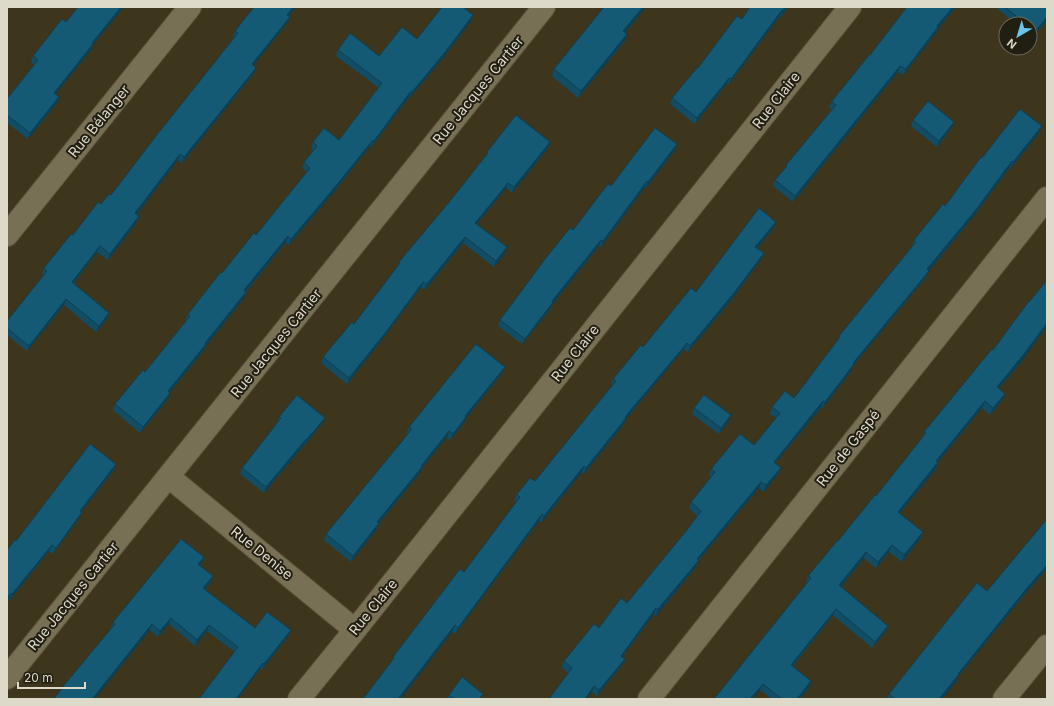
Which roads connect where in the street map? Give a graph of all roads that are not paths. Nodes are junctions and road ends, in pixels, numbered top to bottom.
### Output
1 (190, 7) edge
2 (544, 7) edge
3 (850, 7) edge
4 (1047, 198) edge
5 (7, 235) edge
6 (169, 477) junction
7 (355, 630) junction
8 (1047, 646) edge
9 (7, 678) edge
10 (299, 699) edge
11 (650, 699) edge
12 (1004, 699) edge

1 - 5 street, Rue Bélanger
2 - 6 street, Rue Jacques Cartier
3 - 7 street, Rue Claire
4 - 11 street, Rue de Gaspé
6 - 7 street, Rue Denise
6 - 9 street, Rue Jacques Cartier
7 - 10 street, Rue Claire
8 - 12 street

